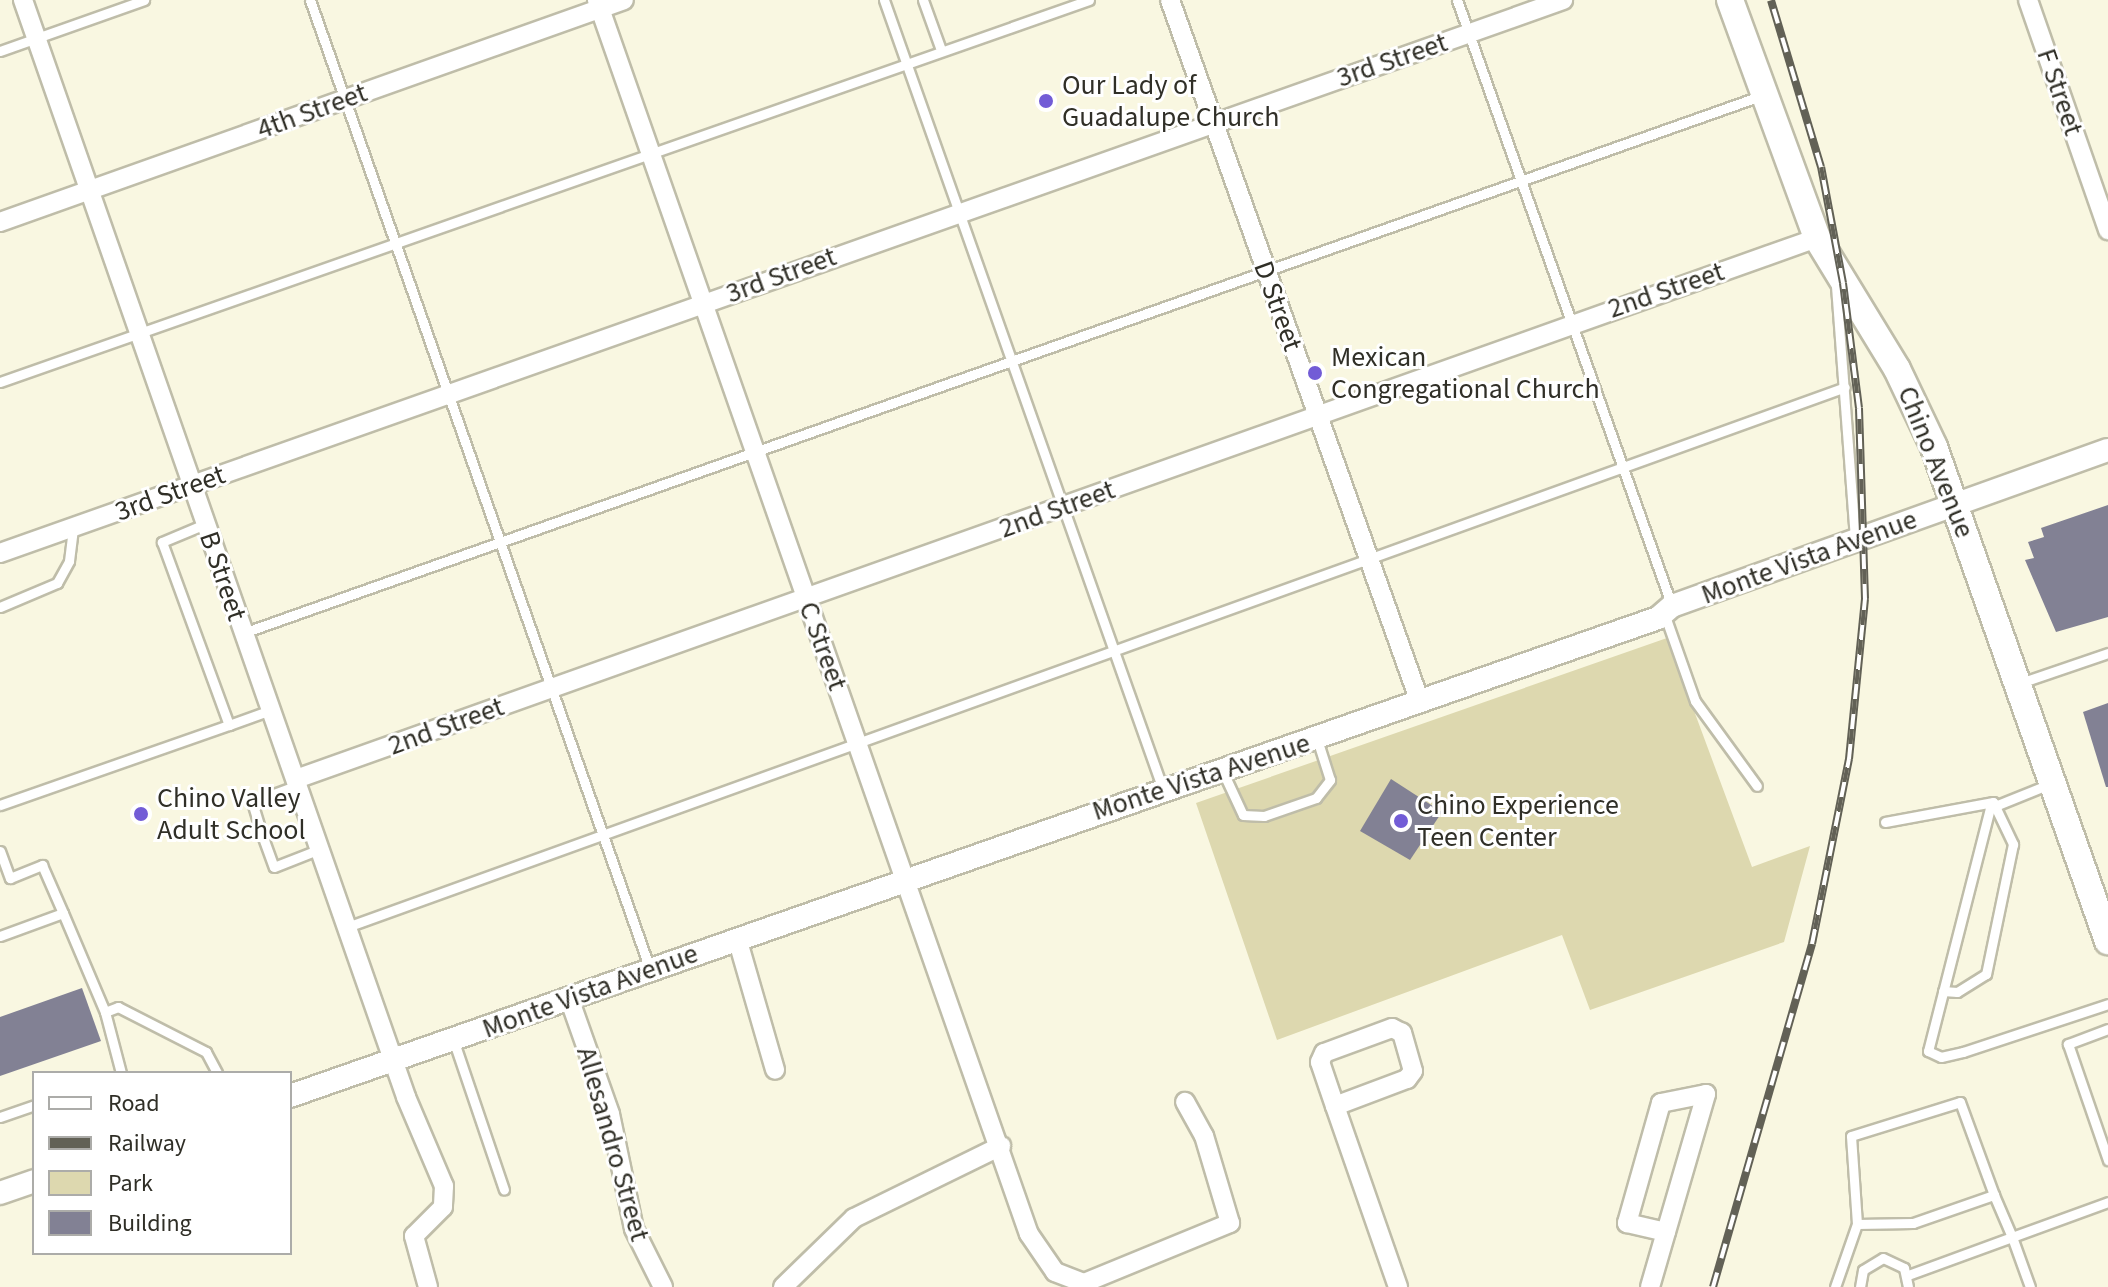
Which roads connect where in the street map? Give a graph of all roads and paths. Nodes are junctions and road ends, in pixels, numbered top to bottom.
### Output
1 (23, 0) edge
2 (144, 0) edge
3 (310, 0) edge
4 (624, 0) edge
5 (884, 0) edge
6 (923, 0) edge
7 (1089, 0) edge
8 (1170, 0) edge
9 (1457, 0) edge
10 (1563, 0) edge
11 (1730, 0) edge
12 (2028, 0) edge
13 (598, 4) edge
14 (1469, 32) junction
15 (37, 38) junction
16 (941, 50) junction
17 (0, 51) edge
18 (906, 61) junction
19 (1763, 95) junction
20 (345, 99) junction
21 (1213, 123) junction
22 (651, 151) junction
23 (1520, 176) junction
24 (89, 191) junction
25 (959, 212) junction
26 (0, 222) edge
27 (2108, 230) edge
28 (1817, 238) junction
29 (395, 242) junction
30 (1833, 268) junction
31 (1265, 272) junction
32 (703, 303) junction
33 (1571, 322) junction
34 (140, 333) junction
35 (1011, 356) junction
36 (0, 382) edge
37 (1845, 387) junction
38 (448, 393) junction
39 (1317, 417) junction
40 (756, 447) junction
41 (2108, 450) edge
42 (1623, 467) junction
43 (192, 486) junction
44 (1957, 504) junction
45 (1062, 508) junction
46 (205, 524) junction
47 (73, 528) junction
48 (499, 538) junction
49 (1855, 538) junction
50 (0, 553) edge
51 (1369, 563) junction
52 (806, 599) junction
53 (0, 607) edge
54 (1668, 610) junction
55 (243, 633) junction
56 (2108, 653) edge
57 (1114, 656) junction
58 (2019, 683) junction
59 (550, 689) junction
60 (1420, 702) junction
61 (271, 710) junction
62 (229, 725) junction
63 (1317, 739) junction
64 (858, 745) junction
65 (1223, 772) junction
66 (297, 782) junction
67 (2053, 782) junction
68 (1757, 786) dead end
69 (1162, 787) junction
70 (1993, 802) junction
71 (0, 805) edge
72 (1885, 822) dead end
73 (604, 836) junction
74 (320, 849) junction
75 (0, 851) edge
76 (907, 878) junction
77 (2100, 889) edge
78 (63, 913) junction
79 (347, 927) junction
80 (0, 936) edge
81 (737, 938) junction
82 (2108, 941) edge
83 (650, 969) junction
84 (1943, 991) junction
85 (569, 998) junction
86 (2108, 1004) edge
87 (105, 1012) junction
88 (2108, 1029) edge
89 (453, 1039) junction
90 (395, 1060) junction
91 (775, 1070) dead end
92 (120, 1071) edge
93 (216, 1071) edge
94 (292, 1095) edge
95 (1185, 1102) dead end
96 (32, 1106) edge
97 (1335, 1106) junction
98 (0, 1117) edge
99 (1001, 1146) junction
100 (2108, 1160) edge
101 (32, 1182) edge
102 (504, 1190) dead end
103 (0, 1193) edge
104 (1994, 1195) junction
105 (2108, 1202) edge
106 (1857, 1224) junction
107 (1666, 1232) junction
108 (2012, 1237) junction
109 (1908, 1275) junction
110 (428, 1287) edge
111 (663, 1287) edge
112 (783, 1287) edge
113 (1398, 1287) edge
114 (1650, 1287) edge
115 (1835, 1287) edge
116 (1860, 1287) edge
117 (1908, 1287) edge
118 (2029, 1287) edge

1 - 15 street, B Street
2 - 15 lane
3 - 20 lane
4 - 13 street, 4th Street
5 - 18 lane
6 - 16 lane
7 - 16 lane
8 - 21 street, D Street
9 - 14 lane
10 - 14 street, 3rd Street
11 - 19 main road, Chino Avenue
12 - 27 street, F Street
13 - 20 street, 4th Street
13 - 22 street, C Street
14 - 21 street, 3rd Street
14 - 23 lane
15 - 17 lane
15 - 24 street, B Street
16 - 18 lane
18 - 22 lane
18 - 25 lane
19 - 23 lane
19 - 28 main road, Chino Avenue
20 - 24 street, 4th Street
20 - 29 lane
21 - 25 street, 3rd Street
21 - 31 street, D Street
22 - 29 lane
22 - 32 street, C Street
23 - 31 lane
23 - 33 lane
24 - 26 street, 4th Street
24 - 34 street, B Street
25 - 32 street, 3rd Street
25 - 35 lane
28 - 30 main road, Chino Avenue
28 - 33 street, 2nd Street
29 - 34 lane
29 - 38 lane
30 - 37 lane
30 - 44 main road, Chino Avenue
31 - 35 lane
31 - 39 street, D Street
32 - 38 street, 3rd Street
32 - 40 street, C Street
33 - 39 street, 2nd Street
33 - 42 lane
34 - 36 lane
34 - 43 street, B Street
35 - 40 lane
35 - 45 lane
37 - 42 lane
37 - 49 lane
38 - 43 street, 3rd Street
38 - 48 lane
39 - 45 street, 2nd Street
39 - 51 street, D Street
40 - 48 lane
40 - 52 street, C Street
41 - 44 street, Monte Vista Avenue
42 - 51 lane
42 - 54 lane
43 - 46 street, B Street
43 - 47 street, 3rd Street
44 - 49 street, Monte Vista Avenue
44 - 58 main road, Chino Avenue
45 - 52 street, 2nd Street
45 - 57 lane
46 - 55 street, B Street
46 - 62 lane
47 - 50 street, 3rd Street
47 - 53 lane
48 - 55 lane
48 - 59 lane
49 - 54 street, Monte Vista Avenue
51 - 57 lane
51 - 60 street, D Street
52 - 59 street, 2nd Street
52 - 64 street, C Street
54 - 60 street, Monte Vista Avenue
54 - 68 lane
55 - 61 street, B Street
56 - 58 lane
57 - 64 lane
57 - 69 lane
58 - 67 main road, Chino Avenue
59 - 66 street, 2nd Street
59 - 73 lane
60 - 63 street, Monte Vista Avenue
61 - 62 lane
61 - 66 street, B Street
62 - 71 lane
63 - 65 street, Monte Vista Avenue
63 - 65 lane
64 - 73 lane
64 - 76 street, C Street
65 - 69 street, Monte Vista Avenue
66 - 74 street, B Street
66 - 74 lane
67 - 70 lane
67 - 77 main road, Chino Avenue
69 - 76 street, Monte Vista Avenue
70 - 72 lane
70 - 84 lane
70 - 84 lane
73 - 79 lane
73 - 83 lane
74 - 79 street, B Street
75 - 78 lane
76 - 81 street, Monte Vista Avenue
76 - 99 street, C Street
77 - 82 main road, Chino Avenue
78 - 80 lane
78 - 87 lane
79 - 90 street, B Street
81 - 83 street, Monte Vista Avenue
81 - 91 street
83 - 85 street, Monte Vista Avenue
84 - 86 lane
85 - 89 street, Monte Vista Avenue
85 - 111 street, Allesandro Street
87 - 92 lane
87 - 93 lane
88 - 100 lane
89 - 90 street, Monte Vista Avenue
89 - 102 lane
90 - 94 street, Monte Vista Avenue
90 - 110 street, B Street
95 - 99 street, C Street
96 - 98 lane
97 - 97 street
97 - 113 street
99 - 112 street
101 - 103 street
104 - 106 lane
104 - 106 lane
104 - 108 lane
105 - 108 lane
106 - 115 lane
107 - 107 street
107 - 114 street
108 - 109 lane
108 - 118 lane
109 - 116 lane
109 - 117 lane

